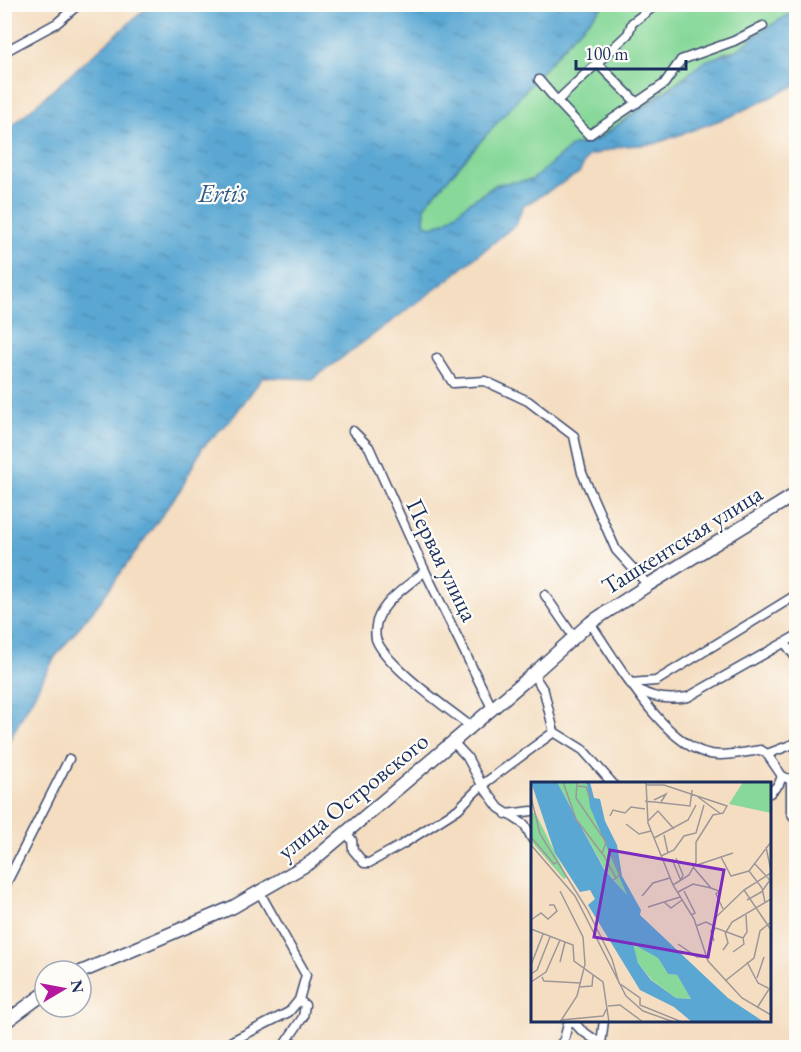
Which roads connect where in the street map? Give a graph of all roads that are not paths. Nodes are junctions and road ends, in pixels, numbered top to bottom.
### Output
1 (79, 4) edge
2 (657, 4) edge
3 (763, 26) dead end
4 (4, 52) edge
5 (598, 64) junction
6 (539, 80) dead end
7 (557, 101) junction
8 (637, 103) junction
9 (437, 358) dead end
10 (353, 432) dead end
11 (796, 494) edge
12 (425, 571) junction
13 (648, 585) junction
14 (545, 595) dead end
15 (796, 595) edge
16 (590, 623) junction
17 (796, 636) edge
18 (574, 639) junction
19 (785, 643) junction
20 (796, 658) edge
21 (533, 674) junction
22 (630, 683) junction
23 (492, 708) junction
24 (470, 726) junction
25 (554, 732) junction
26 (453, 742) junction
27 (796, 743) edge
28 (767, 754) junction
29 (69, 759) dead end
30 (782, 776) junction
31 (794, 781) edge
32 (612, 782) edge
33 (482, 785) junction
34 (771, 792) edge
35 (531, 811) edge
36 (506, 814) junction
37 (796, 821) edge
38 (345, 832) junction
39 (531, 837) edge
40 (4, 888) edge
41 (260, 893) junction
42 (93, 967) edge
43 (299, 1000) junction
44 (33, 1002) edge
45 (570, 1022) edge
46 (573, 1022) edge
47 (604, 1022) edge
48 (4, 1023) edge
49 (234, 1040) junction
50 (219, 1047) edge
51 (243, 1047) edge
52 (282, 1047) edge
53 (292, 1047) edge
54 (321, 1047) edge
55 (557, 1047) edge

1 - 4 street
2 - 5 street
3 - 8 street
5 - 7 street
5 - 8 street
6 - 7 street
7 - 8 street
9 - 13 street
10 - 12 street, Первая улица
11 - 13 main road, Ташкентская улица
12 - 23 street, Первая улица
12 - 24 street
13 - 16 main road, Ташкентская улица
14 - 18 street
15 - 22 street
16 - 18 main road, улица Островского
16 - 22 street
17 - 19 street
18 - 21 main road, улица Островского
19 - 20 street
19 - 22 street
21 - 23 main road, улица Островского
21 - 25 street
22 - 28 street
23 - 24 main road, улица Островского
24 - 26 main road, улица Островского
25 - 32 street
25 - 33 street
26 - 33 street
26 - 38 main road, улица Островского
27 - 28 street
28 - 30 street
29 - 40 street
30 - 31 street
30 - 34 street
31 - 37 street
33 - 36 street
33 - 38 street
35 - 36 street
36 - 39 street
38 - 41 main road, улица Островского
41 - 42 main road, улица Островского
41 - 43 street
43 - 49 street
43 - 52 street
44 - 48 main road
45 - 55 street
46 - 47 street
49 - 50 street
49 - 51 street
53 - 54 street

